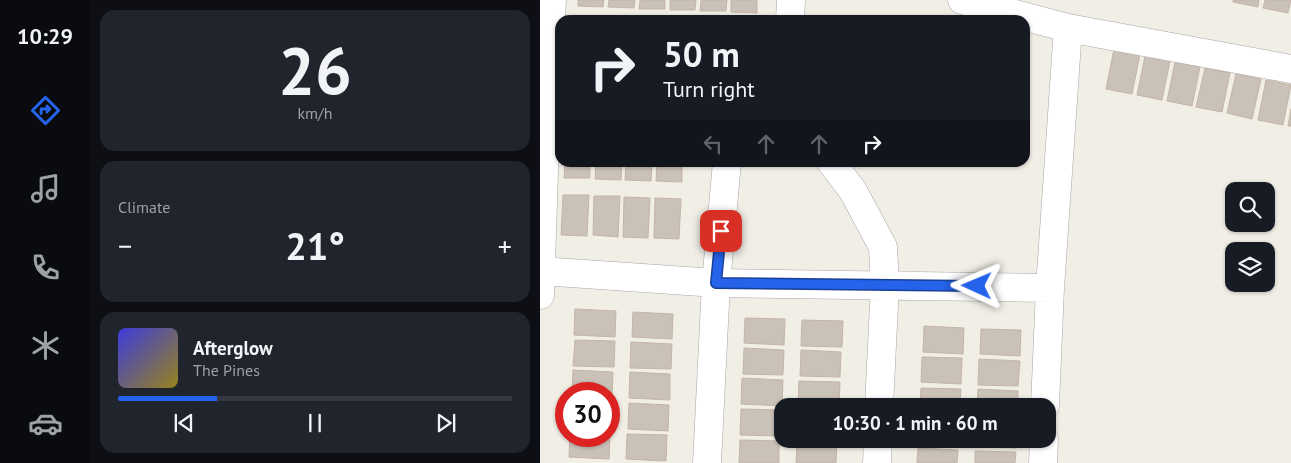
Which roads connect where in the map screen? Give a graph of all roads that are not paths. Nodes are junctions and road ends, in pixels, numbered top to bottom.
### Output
1 (552, 0) edge
2 (791, 0) edge
3 (962, 0) edge
4 (790, 15) edge
5 (1019, 15) edge
6 (1030, 18) edge
7 (1068, 28) junction
8 (1291, 69) edge
9 (553, 109) edge
10 (727, 167) edge
11 (835, 167) edge
12 (540, 279) edge
13 (716, 283) junction
14 (885, 284) junction
15 (1050, 288) junction
16 (879, 398) edge
17 (1045, 398) edge
18 (878, 448) edge
19 (1044, 448) edge
20 (706, 463) edge
21 (877, 463) edge
22 (1043, 463) edge

1 - 9 street
2 - 4 street
3 - 5 street
6 - 7 street
7 - 8 street
7 - 15 street
9 - 12 street
10 - 13 street
11 - 14 street
12 - 13 street
13 - 14 street
13 - 20 street
14 - 15 street
14 - 16 street
15 - 17 street
18 - 21 street
19 - 22 street

